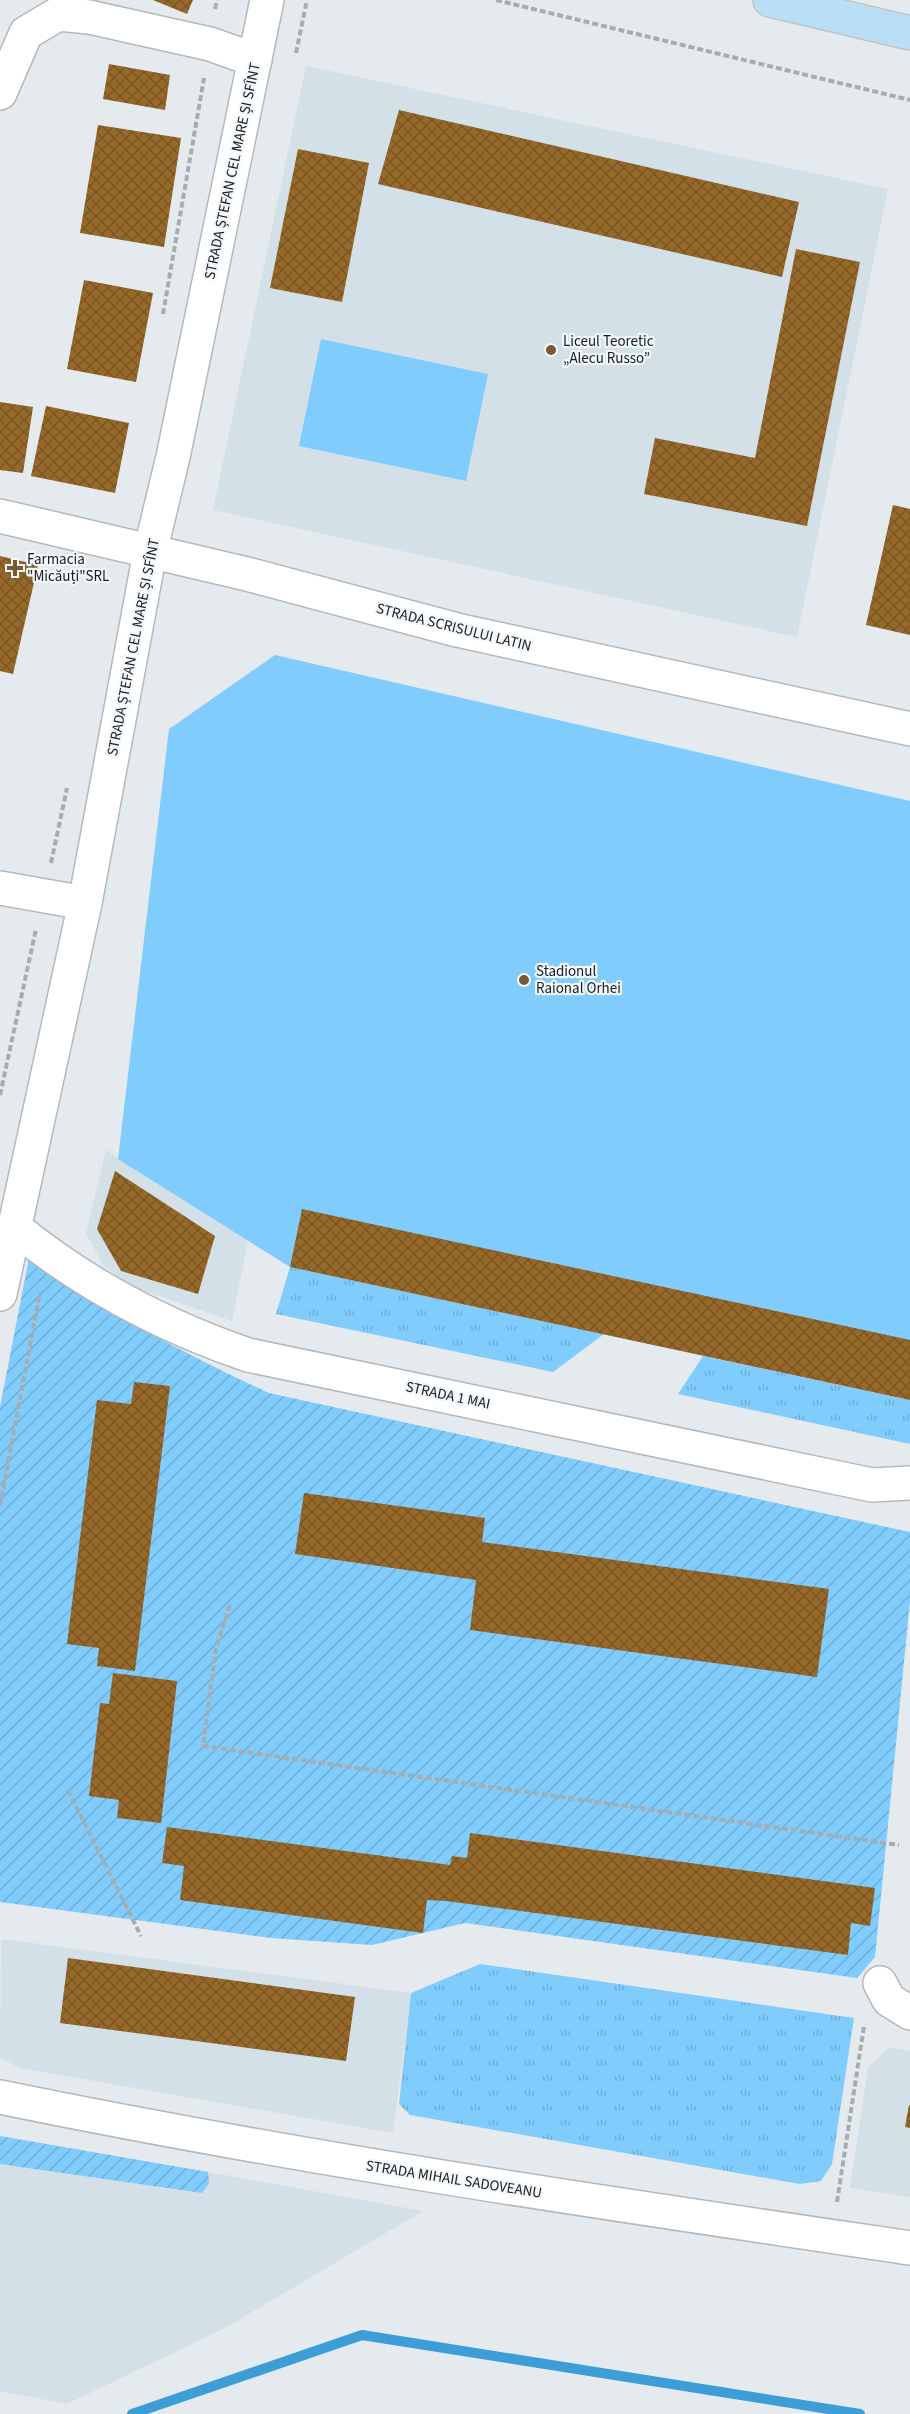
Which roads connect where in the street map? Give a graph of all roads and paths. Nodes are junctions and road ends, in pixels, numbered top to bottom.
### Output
1 (267, 0) edge
2 (496, 0) edge
3 (770, 0) edge
4 (910, 33) edge
5 (255, 60) junction
6 (0, 93) edge
7 (910, 100) edge
8 (0, 516) edge
9 (150, 552) junction
10 (910, 729) edge
11 (0, 888) edge
12 (85, 903) junction
13 (14, 1227) junction
14 (0, 1294) edge
15 (910, 1484) edge
16 (230, 1605) dead end
17 (68, 1790) dead end
18 (899, 1845) dead end
19 (141, 1936) dead end
20 (880, 1983) dead end
21 (910, 2013) edge
22 (864, 2024) dead end
23 (0, 2097) edge
24 (832, 2237) junction
25 (910, 2248) edge

1 - 5 street, STRADA ȘTEFAN CEL MARE ȘI SFÎNT
2 - 7 path
3 - 4 main road
5 - 6 street
5 - 9 street, STRADA ȘTEFAN CEL MARE ȘI SFÎNT
8 - 9 street, STRADA SCRISULUI LATIN
9 - 10 street, STRADA SCRISULUI LATIN
9 - 12 street, STRADA ȘTEFAN CEL MARE ȘI SFÎNT
11 - 12 street
12 - 13 street, STRADA ȘTEFAN CEL MARE ȘI SFÎNT
13 - 14 street, STRADA ȘTEFAN CEL MARE ȘI SFÎNT
13 - 15 street, STRADA 1 MAI
16 - 18 path
17 - 19 path
20 - 21 street
22 - 24 path
23 - 24 street, STRADA MIHAIL SADOVEANU
24 - 25 street, STRADA MIHAIL SADOVEANU

